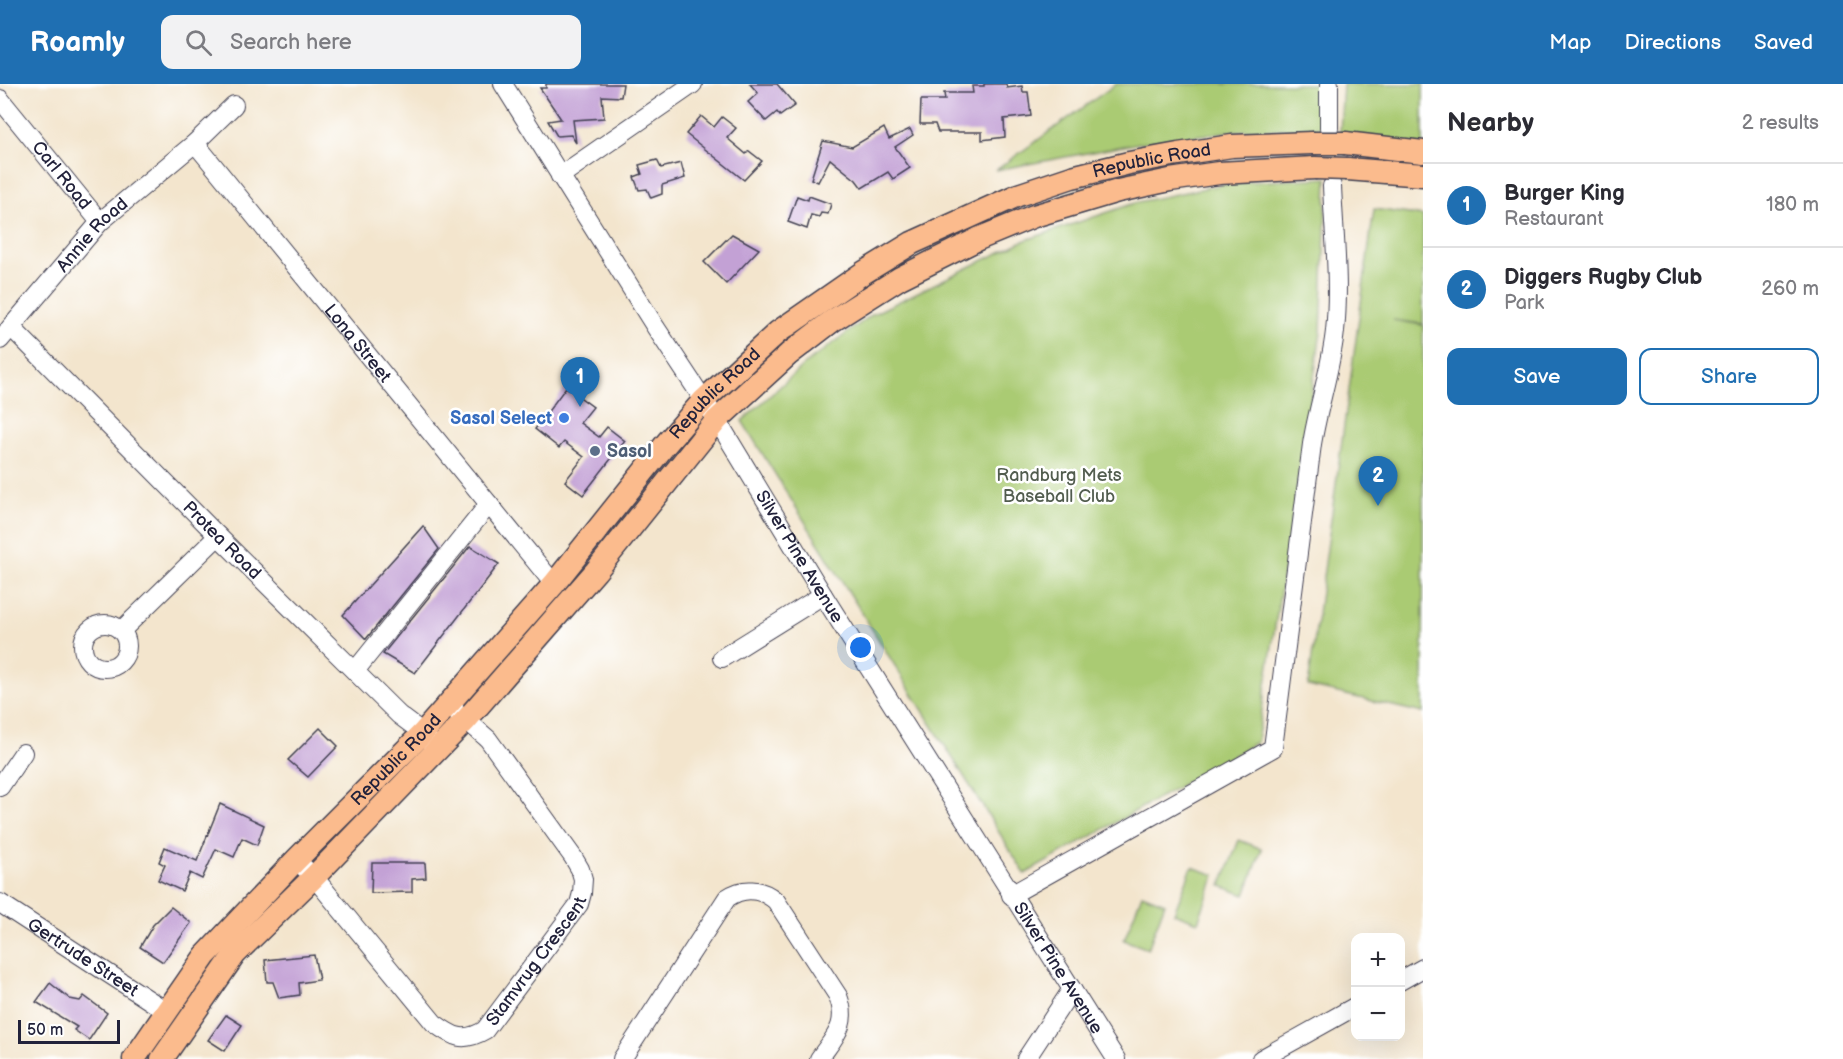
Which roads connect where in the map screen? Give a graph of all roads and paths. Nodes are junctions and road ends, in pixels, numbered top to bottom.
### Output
1 (503, 84) edge
2 (693, 84) edge
3 (1329, 84) edge
4 (0, 99) edge
5 (234, 105) dead end
6 (1337, 135) junction
7 (195, 143) junction
8 (1423, 152) edge
9 (1423, 175) edge
10 (560, 176) junction
11 (1332, 186) dead end
12 (100, 222) junction
13 (5, 334) edge
14 (704, 400) junction
15 (717, 420) junction
16 (489, 504) junction
17 (218, 536) junction
18 (555, 584) junction
19 (823, 595) junction
20 (121, 631) dead end
21 (722, 658) dead end
22 (355, 671) junction
23 (448, 704) junction
24 (466, 720) junction
25 (430, 741) junction
26 (23, 753) dead end
27 (0, 787) edge
28 (296, 860) junction
29 (314, 877) junction
30 (1011, 895) junction
31 (0, 903) edge
32 (1423, 968) edge
33 (1405, 979) edge
34 (1072, 989) junction
35 (1351, 1009) edge
36 (166, 1011) junction
37 (134, 1059) edge
38 (162, 1059) edge
39 (622, 1059) edge
40 (819, 1059) edge
41 (1026, 1059) edge
42 (1116, 1059) edge
43 (1261, 1059) edge

1 - 10 street, Silver Pine Avenue
2 - 10 street
3 - 6 street
4 - 12 street, Carl Road
5 - 7 street
6 - 8 main road, Republic Road
6 - 14 main road, Republic Road, bridge
7 - 12 street, Annie Road
7 - 16 street, Lona Street
9 - 15 main road, Republic Road, bridge
10 - 14 street, Silver Pine Avenue
11 - 30 street
12 - 13 street, Annie Road
13 - 17 street, Protea Road
14 - 15 street, Silver Pine Avenue
14 - 18 main road, Republic Road
15 - 19 street, Silver Pine Avenue
15 - 24 main road, Republic Road
16 - 18 street, Lona Street
16 - 22 street
17 - 20 street
17 - 22 street, Protea Road
18 - 23 main road, Republic Road
19 - 21 street
19 - 30 street, Silver Pine Avenue
22 - 25 street, Protea Road
23 - 24 street, Stamvrug Crescent
23 - 25 main road, Republic Road
24 - 25 main road, Republic Road
24 - 29 street, Stamvrug Crescent
25 - 28 main road, Republic Road
25 - 29 main road, Republic Road
26 - 27 street
28 - 29 street, Stamvrug Crescent
28 - 36 main road, Republic Road
29 - 38 main road, Republic Road
30 - 34 street, Silver Pine Avenue
31 - 36 street, Gertrude Street
32 - 33 street
34 - 41 street
34 - 42 street, Silver Pine Avenue
35 - 43 street
36 - 37 main road, Republic Road
39 - 40 street

